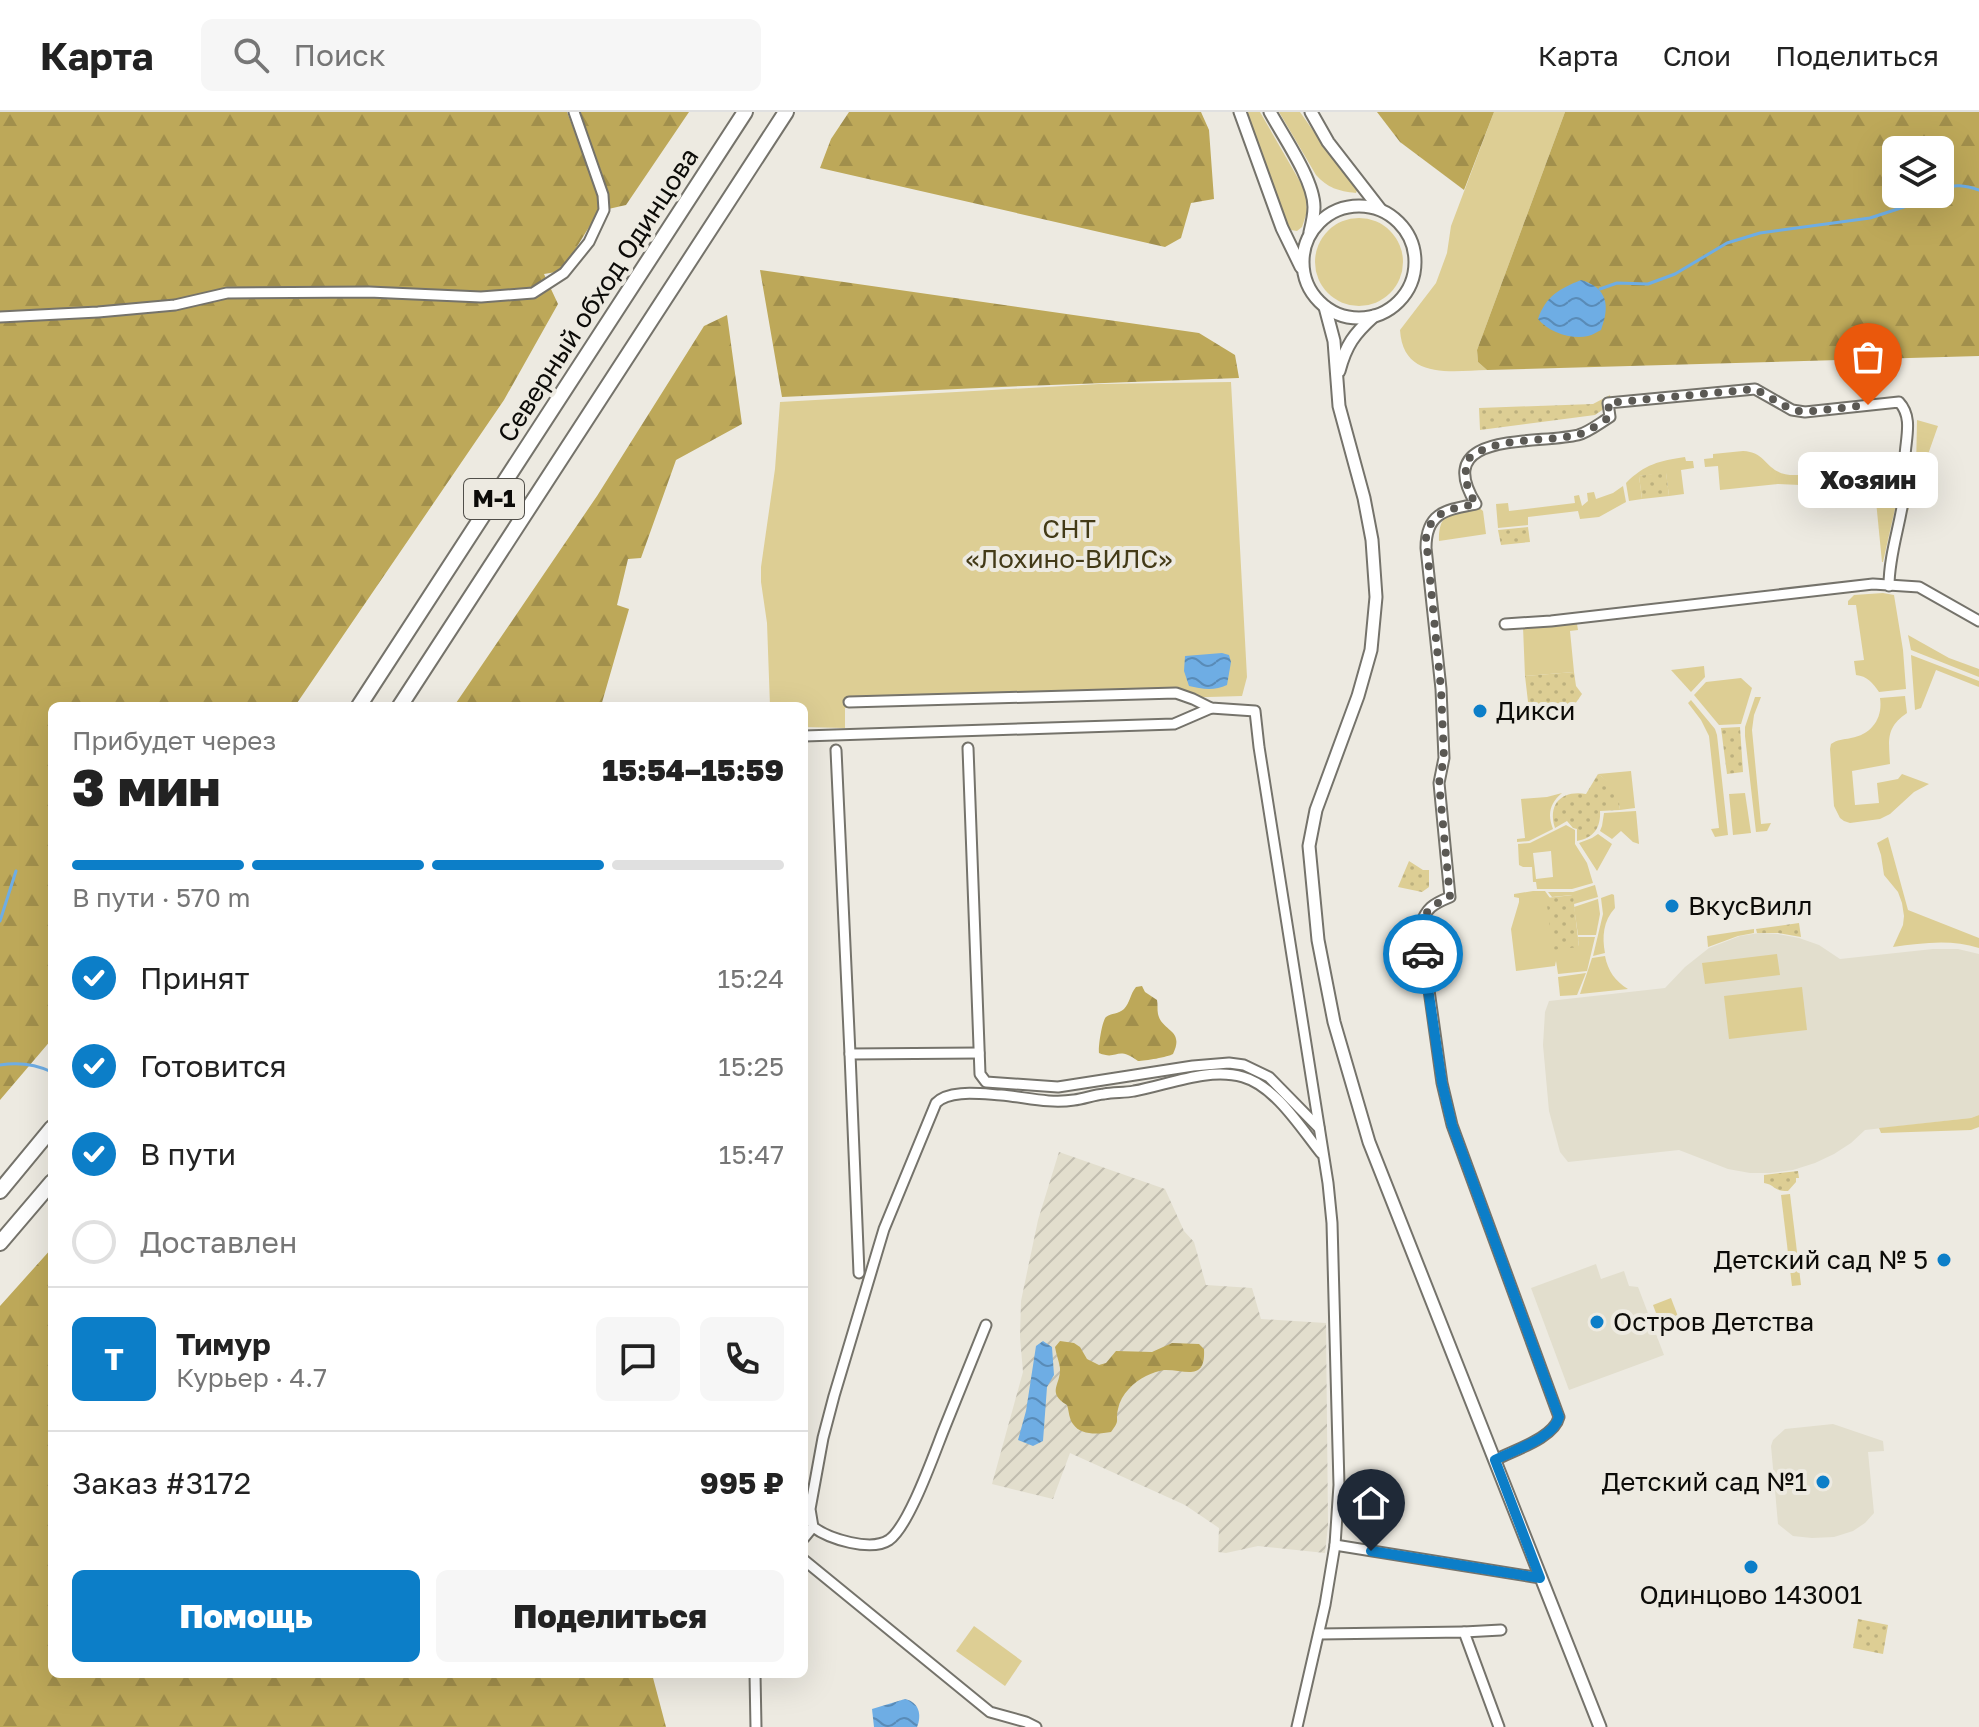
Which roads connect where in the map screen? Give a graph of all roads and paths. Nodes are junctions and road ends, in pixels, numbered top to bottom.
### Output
1 (574, 112) edge
2 (745, 112) edge
3 (786, 112) edge
4 (792, 112) edge
5 (1240, 112) edge
6 (1270, 112) edge
7 (1311, 112) edge
8 (766, 142) junction
9 (1380, 210) junction
10 (1309, 237) junction
11 (1304, 273) junction
12 (1325, 307) junction
13 (1375, 316) junction
14 (0, 317) edge
15 (1337, 380) junction
16 (1889, 586) junction
17 (1979, 621) edge
18 (1505, 624) dead end
19 (362, 702) edge
20 (403, 702) edge
21 (849, 702) dead end
22 (1211, 708) junction
23 (808, 736) edge
24 (968, 748) dead end
25 (836, 750) dead end
26 (979, 1053) junction
27 (850, 1054) junction
28 (1319, 1128) junction
29 (48, 1133) edge
30 (1323, 1155) junction
31 (48, 1187) edge
32 (0, 1191) edge
33 (0, 1243) edge
34 (859, 1273) dead end
35 (986, 1325) dead end
36 (1495, 1460) junction
37 (813, 1527) junction
38 (808, 1533) edge
39 (1335, 1545) junction
40 (808, 1563) edge
41 (1540, 1578) junction
42 (1501, 1630) dead end
43 (1464, 1632) junction
44 (1319, 1634) junction
45 (755, 1678) edge
46 (756, 1727) edge
47 (1036, 1727) edge
48 (1297, 1727) edge
49 (1499, 1727) edge
50 (1600, 1727) edge

1 - 14 street
2 - 19 highway, Северный обход Одинцова / М-1
3 - 8 highway, М-1
4 - 8 street
5 - 11 street
6 - 10 street
7 - 9 street
8 - 20 highway, М-1
9 - 10 street
9 - 13 street
10 - 11 street
11 - 12 street
12 - 13 street
12 - 15 street
13 - 15 street
15 - 36 street
16 - 17 street
16 - 18 street
16 - 36 street
21 - 22 street
22 - 23 street
22 - 28 street
24 - 26 street
25 - 27 street
26 - 27 street
26 - 28 street
27 - 34 street
28 - 30 street
29 - 32 highway
30 - 37 street
30 - 39 street
31 - 33 highway
35 - 37 street
36 - 41 street
37 - 38 street
39 - 41 street
39 - 44 street
40 - 47 street
41 - 50 street
42 - 43 street
43 - 44 street
43 - 49 street
44 - 48 street
45 - 46 street

